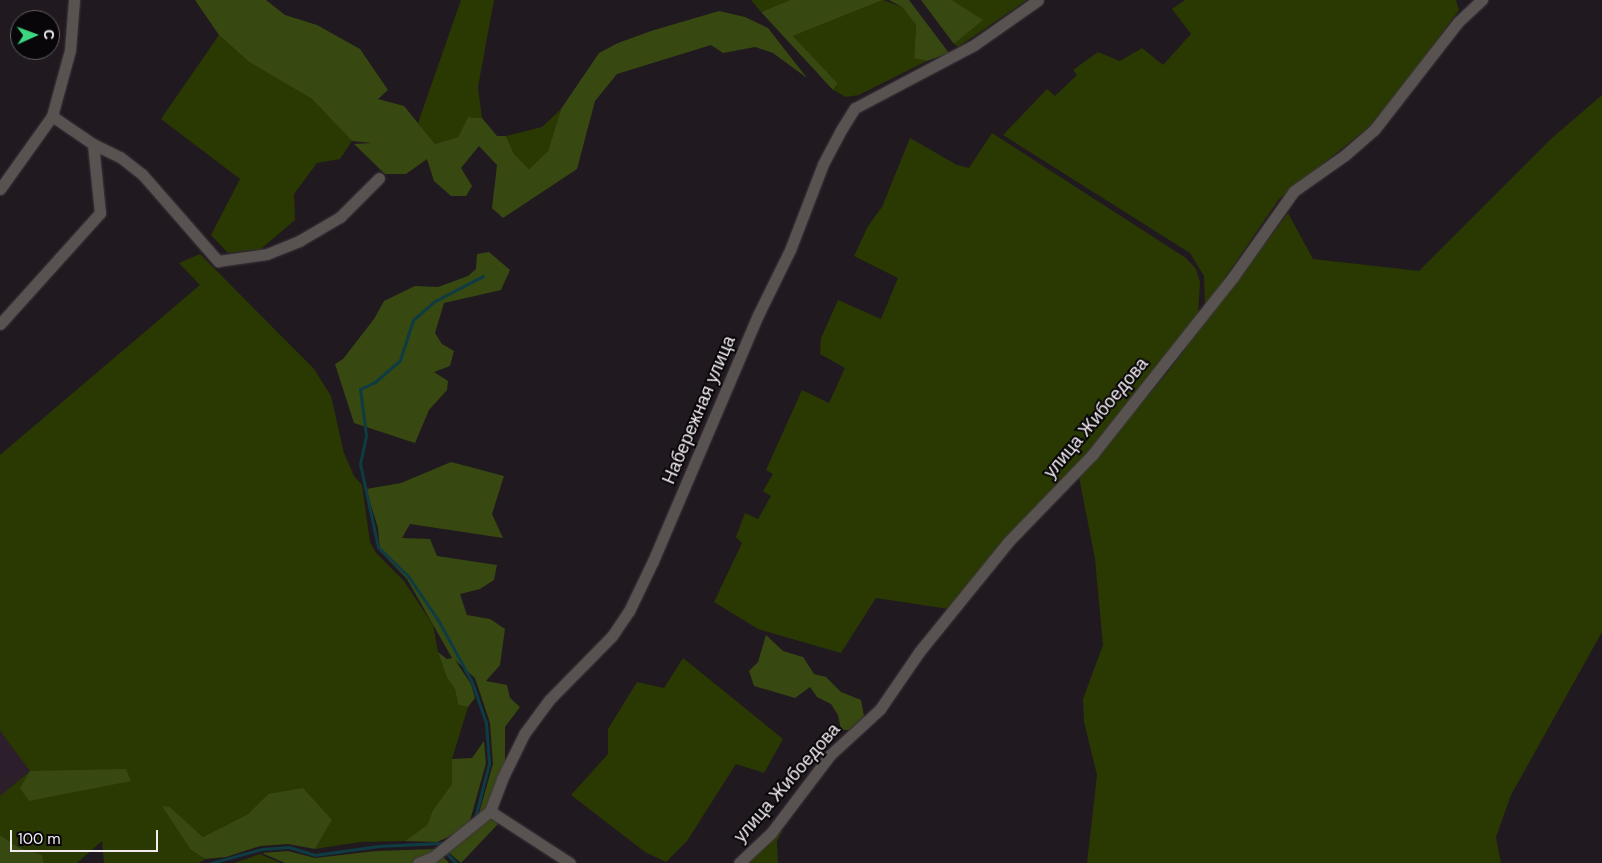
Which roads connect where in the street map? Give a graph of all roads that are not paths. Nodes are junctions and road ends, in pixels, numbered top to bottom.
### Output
1 (74, 0) edge
2 (1038, 0) edge
3 (1482, 0) edge
4 (52, 116) junction
5 (93, 144) junction
6 (380, 178) dead end
7 (0, 189) edge
8 (0, 324) edge
9 (487, 814) junction
10 (418, 863) edge
11 (570, 863) edge
12 (739, 863) edge

1 - 4 street
2 - 9 street, Набережная улица
3 - 12 street, улица Жибоедова
4 - 5 street
4 - 7 street
5 - 6 street
5 - 8 street
9 - 10 street
9 - 11 street

